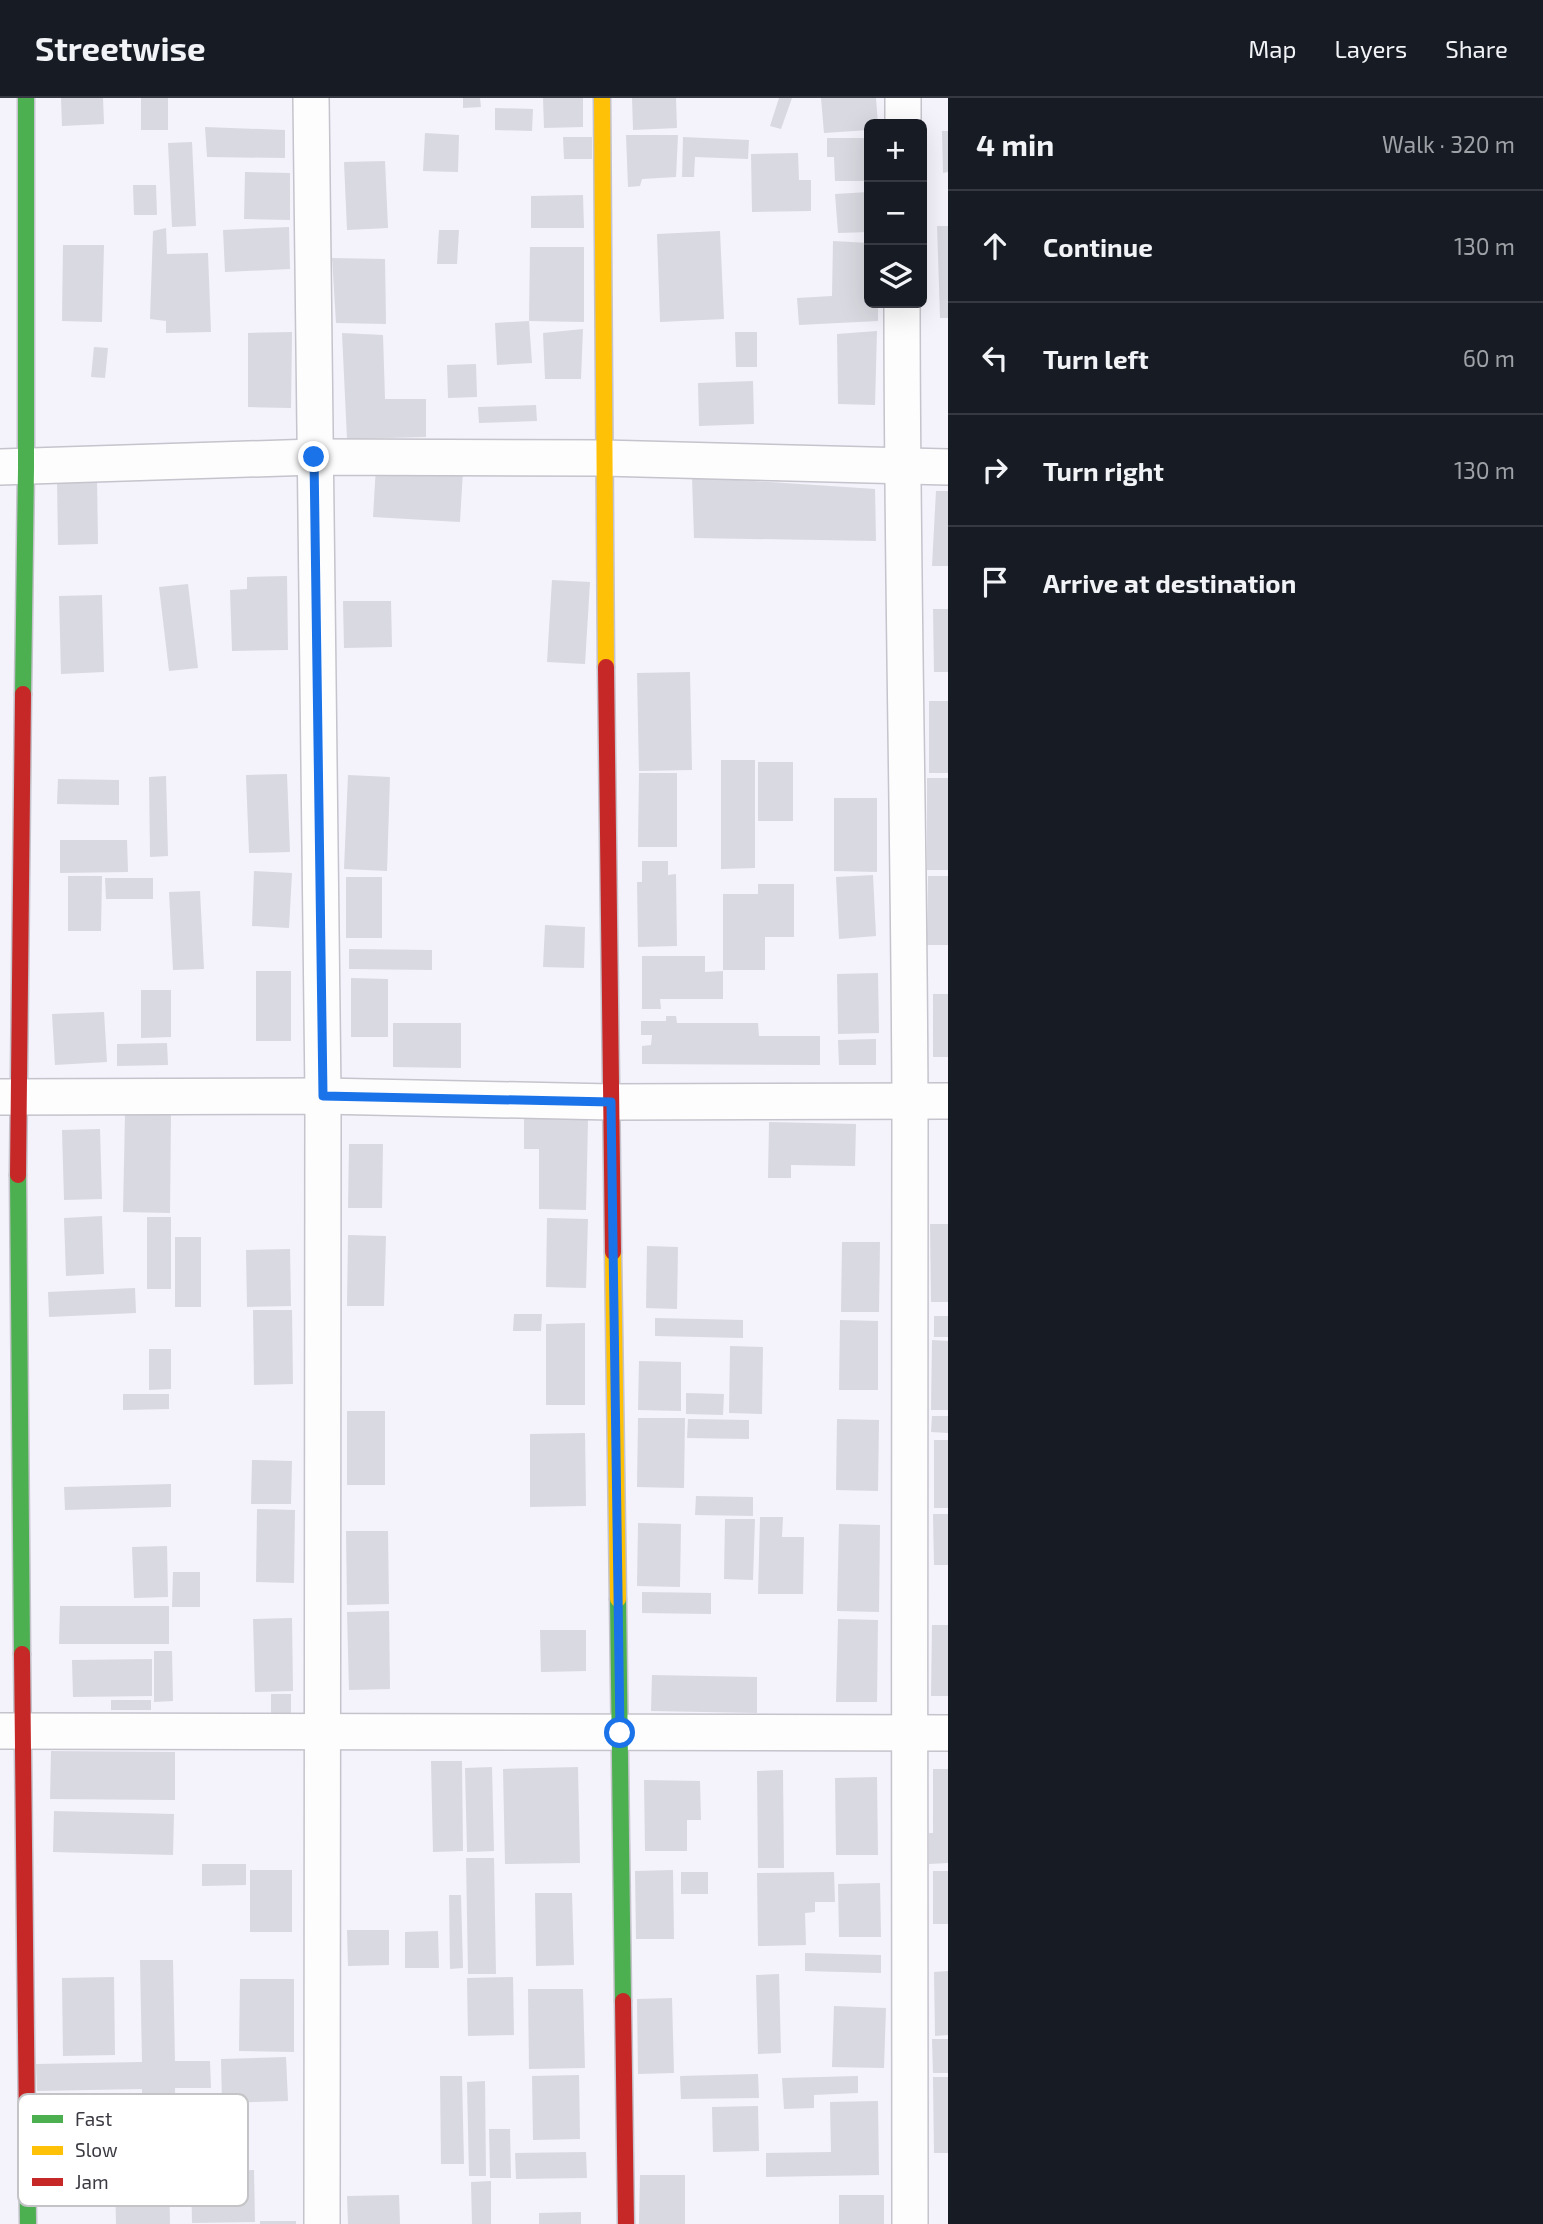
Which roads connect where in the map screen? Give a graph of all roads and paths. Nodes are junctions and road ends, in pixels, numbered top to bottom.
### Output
1 (26, 98) edge
2 (311, 98) edge
3 (602, 98) edge
4 (903, 98) edge
5 (903, 119) edge
6 (902, 308) edge
7 (314, 457) junction
8 (603, 458) junction
9 (902, 466) junction
10 (948, 467) edge
11 (13, 468) edge
12 (323, 1096) junction
13 (8, 1097) edge
14 (910, 1101) junction
15 (948, 1101) edge
16 (611, 1102) junction
17 (323, 1730) junction
18 (11, 1731) edge
19 (620, 1733) junction
20 (908, 1733) junction
21 (948, 1733) edge
22 (24, 2094) edge
23 (27, 2206) edge
24 (28, 2224) edge
25 (322, 2224) edge
26 (626, 2224) edge
27 (910, 2224) edge

1 - 11 street
2 - 7 street
3 - 8 street
4 - 5 street
6 - 9 street
7 - 8 street
7 - 11 street
7 - 12 street
8 - 9 street
8 - 16 street
9 - 10 street
9 - 14 street
11 - 13 street
12 - 13 street
12 - 16 street
12 - 17 street
13 - 18 street
14 - 15 street
14 - 16 street
14 - 20 street
16 - 19 street
17 - 18 street
17 - 19 street
17 - 25 street
18 - 22 street
19 - 20 street
19 - 26 street
20 - 21 street
20 - 27 street
23 - 24 street

